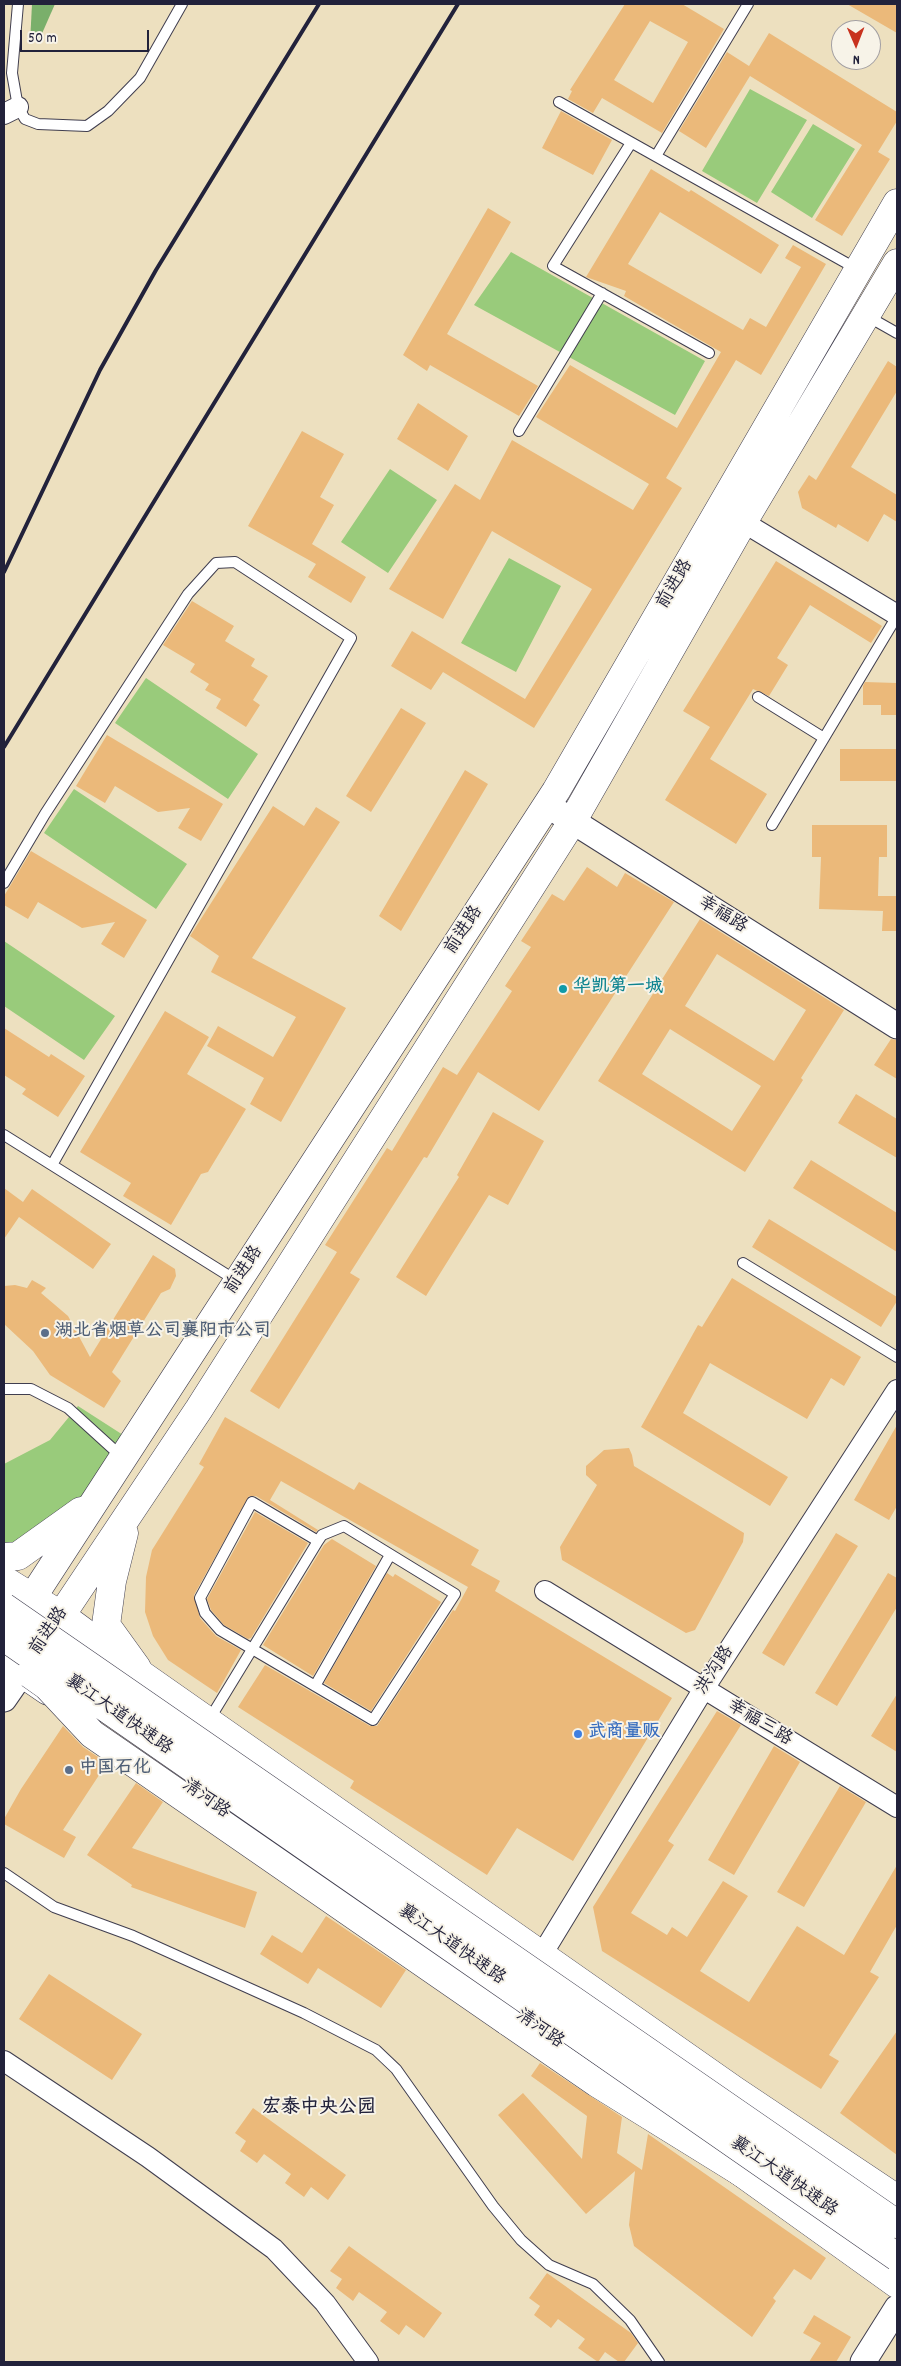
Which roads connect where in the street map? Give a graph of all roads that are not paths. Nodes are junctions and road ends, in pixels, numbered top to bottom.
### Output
1 (18, 4) edge
2 (182, 4) edge
3 (748, 4) edge
4 (559, 102) dead end
5 (11, 110) edge
6 (631, 142) junction
7 (656, 156) junction
8 (897, 203) edge
9 (897, 262) edge
10 (858, 270) junction
11 (602, 293) junction
12 (866, 315) junction
13 (897, 333) edge
14 (709, 353) dead end
15 (519, 431) dead end
16 (743, 522) junction
17 (897, 616) edge
18 (758, 697) dead end
19 (824, 738) junction
20 (552, 798) junction
21 (576, 815) junction
22 (772, 825) dead end
23 (4, 883) edge
24 (897, 1006) edge
25 (897, 1026) edge
26 (4, 1134) edge
27 (52, 1165) junction
28 (743, 1263) dead end
29 (238, 1282) junction
30 (897, 1357) edge
31 (4, 1389) edge
32 (897, 1390) edge
33 (123, 1458) junction
34 (95, 1502) junction
35 (130, 1512) junction
36 (318, 1541) junction
37 (390, 1554) junction
38 (4, 1557) edge
39 (4, 1580) edge
40 (544, 1591) dead end
41 (32, 1598) junction
42 (4, 1607) edge
43 (62, 1616) junction
44 (4, 1637) edge
45 (4, 1641) edge
46 (253, 1649) junction
47 (10, 1664) edge
48 (142, 1675) junction
49 (315, 1686) junction
50 (703, 1690) junction
51 (4, 1699) edge
52 (209, 1721) junction
53 (897, 1808) edge
54 (4, 1873) edge
55 (541, 1956) junction
56 (4, 2061) edge
57 (704, 2090) junction
58 (744, 2174) junction
59 (897, 2198) edge
60 (897, 2210) edge
61 (897, 2224) edge
62 (897, 2257) edge
63 (897, 2284) edge
64 (897, 2308) edge
65 (368, 2362) edge
66 (659, 2362) edge
67 (863, 2362) edge

1 - 5 lane
2 - 5 lane
3 - 7 lane
4 - 6 lane
6 - 7 lane
6 - 11 lane
7 - 10 lane
8 - 10 main road, 前进路
9 - 12 main road, 前进路
10 - 20 main road, 前进路
11 - 14 lane
11 - 15 lane
12 - 13 lane
12 - 16 main road, 前进路
16 - 17 street
16 - 21 main road, 前进路
17 - 19 lane
18 - 19 lane
19 - 22 lane
20 - 21 street, 幸福路
20 - 29 main road, 前进路
21 - 24 street, 幸福路
21 - 25 street, 幸福路
21 - 35 main road, 前进路
23 - 27 lane
26 - 27 lane
27 - 29 lane
28 - 30 lane
29 - 33 main road, 前进路
31 - 33 lane
32 - 50 street, 洪沟路
33 - 34 main road, 前进路
34 - 38 main road
34 - 41 main road, 前进路
35 - 43 main road, 前进路
35 - 48 main road
36 - 37 lane
36 - 46 lane
36 - 46 lane
37 - 49 lane
37 - 49 lane
39 - 41 main road
40 - 50 street, 幸福三路
41 - 43 main road
41 - 45 main road, 前进路
42 - 57 main road, 襄江大道快速路, bridge
43 - 47 main road, 前进路
43 - 48 main road
44 - 62 main road, 襄江大道快速路, bridge
46 - 49 lane
46 - 52 lane
47 - 51 street, 前进路
47 - 58 main road, 清河路
47 - 58 main road, bridge
48 - 52 main road
50 - 53 street, 幸福三路
50 - 55 street, 洪沟路
52 - 55 main road
54 - 66 lane
55 - 59 main road
56 - 65 street
57 - 60 main road, bridge
57 - 61 main road, 襄江大道快速路, bridge
58 - 63 main road, 清河路
64 - 67 street

